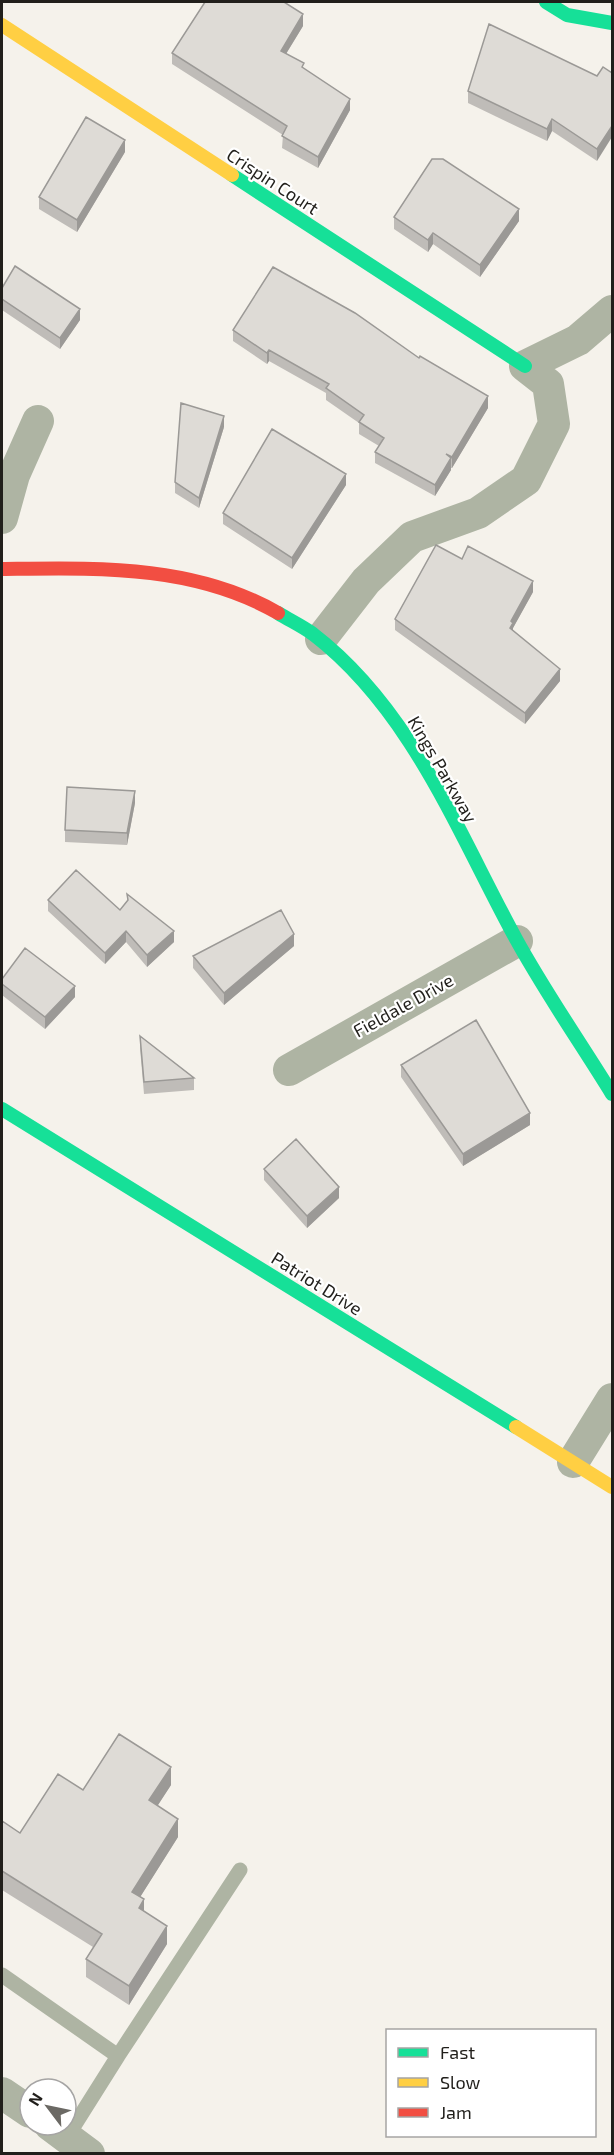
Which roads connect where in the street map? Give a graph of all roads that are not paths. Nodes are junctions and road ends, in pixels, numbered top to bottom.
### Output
1 (546, 2) edge
2 (612, 23) edge
3 (2, 25) edge
4 (612, 310) edge
5 (525, 366) junction
6 (38, 421) dead end
7 (2, 518) edge
8 (2, 569) edge
9 (321, 639) junction
10 (517, 941) junction
11 (289, 1070) dead end
12 (612, 1094) edge
13 (2, 1109) edge
14 (612, 1399) edge
15 (573, 1462) junction
16 (612, 1487) edge
17 (240, 1870) dead end
18 (2, 1975) edge
19 (118, 2056) junction
20 (2, 2093) edge
21 (18, 2104) edge
22 (69, 2139) edge

1 - 2 street
3 - 5 street, Crispin Court
4 - 5 street
5 - 9 street
6 - 7 street
8 - 9 street, Kings Parkway
9 - 10 street, Kings Parkway
10 - 11 street, Fieldale Drive
10 - 12 street, Kings Parkway
13 - 15 street, Patriot Drive
14 - 15 street
15 - 16 street, Patriot Drive
17 - 19 lane
18 - 19 lane
19 - 22 lane
20 - 21 street

